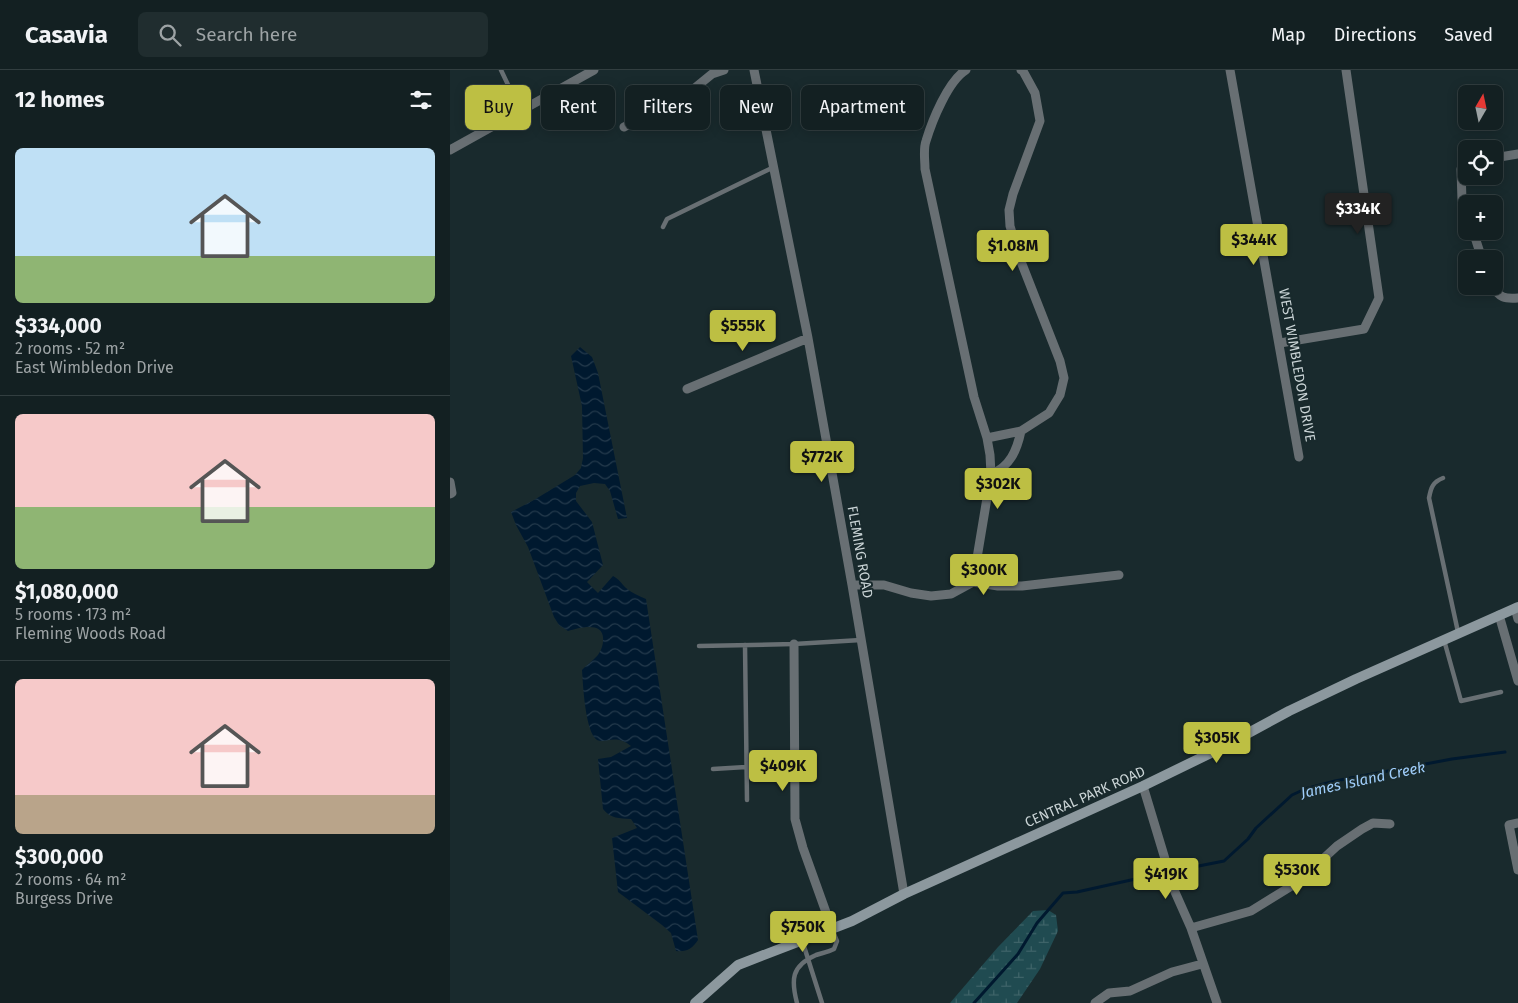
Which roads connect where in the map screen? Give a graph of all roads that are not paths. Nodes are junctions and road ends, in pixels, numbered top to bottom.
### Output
1 (501, 70) edge
2 (594, 70) edge
3 (724, 70) edge
4 (754, 70) edge
5 (966, 70) edge
6 (1022, 70) edge
7 (1230, 70) edge
8 (1346, 70) edge
9 (508, 85) edge
10 (531, 104) edge
11 (624, 128) dead end
12 (485, 130) edge
13 (450, 150) edge
14 (1518, 154) edge
15 (1503, 156) edge
16 (774, 167) junction
17 (663, 227) dead end
18 (1499, 295) edge
19 (1518, 298) edge
20 (808, 338) junction
21 (1280, 343) junction
22 (688, 389) dead end
23 (1021, 431) junction
24 (987, 438) junction
25 (1299, 457) dead end
26 (991, 474) junction
27 (1443, 478) dead end
28 (450, 482) edge
29 (450, 494) edge
30 (1119, 575) dead end
31 (973, 582) junction
32 (852, 585) junction
33 (1517, 611) edge
34 (1499, 615) junction
35 (1458, 632) junction
36 (1444, 639) junction
37 (861, 640) junction
38 (794, 644) junction
39 (745, 645) junction
40 (699, 646) dead end
41 (1518, 681) edge
42 (1501, 692) dead end
43 (746, 767) junction
44 (712, 769) dead end
45 (1143, 786) junction
46 (747, 800) dead end
47 (1518, 823) edge
48 (1390, 824) dead end
49 (1518, 870) edge
50 (904, 894) junction
51 (1191, 928) junction
52 (832, 929) junction
53 (802, 940) junction
54 (808, 959) junction
55 (1202, 964) junction
56 (695, 1003) edge
57 (797, 1003) edge
58 (822, 1003) edge
59 (1095, 1003) edge
60 (1217, 1003) edge

1 - 9 lane
2 - 10 street
3 - 11 street
4 - 16 street, FLEMING ROAD
5 - 24 street
6 - 23 street
7 - 21 street, WEST WIMBLEDON DRIVE
8 - 21 street
12 - 13 street
14 - 15 street
16 - 17 lane
16 - 20 street, FLEMING ROAD
18 - 19 street
20 - 22 street
20 - 32 street, FLEMING ROAD
21 - 25 street, WEST WIMBLEDON DRIVE
23 - 24 street
23 - 26 street
24 - 26 street
26 - 31 street
27 - 35 lane
28 - 29 street
30 - 31 street
31 - 32 street
32 - 37 street, FLEMING ROAD
33 - 34 street, CENTRAL PARK ROAD
34 - 35 street, CENTRAL PARK ROAD
34 - 41 street
35 - 36 street, CENTRAL PARK ROAD
36 - 42 lane
36 - 45 street, CENTRAL PARK ROAD
37 - 38 lane
37 - 50 street, FLEMING ROAD
38 - 39 lane
38 - 52 street
39 - 40 lane
39 - 43 lane
43 - 44 lane
43 - 46 lane
45 - 50 street, CENTRAL PARK ROAD
45 - 51 street
47 - 49 street
48 - 51 street
50 - 52 street, CENTRAL PARK ROAD
51 - 55 street
52 - 53 street, CENTRAL PARK ROAD
52 - 54 lane
53 - 54 lane
53 - 56 street, CENTRAL PARK ROAD
54 - 57 lane
54 - 58 lane
55 - 59 street
55 - 60 street

